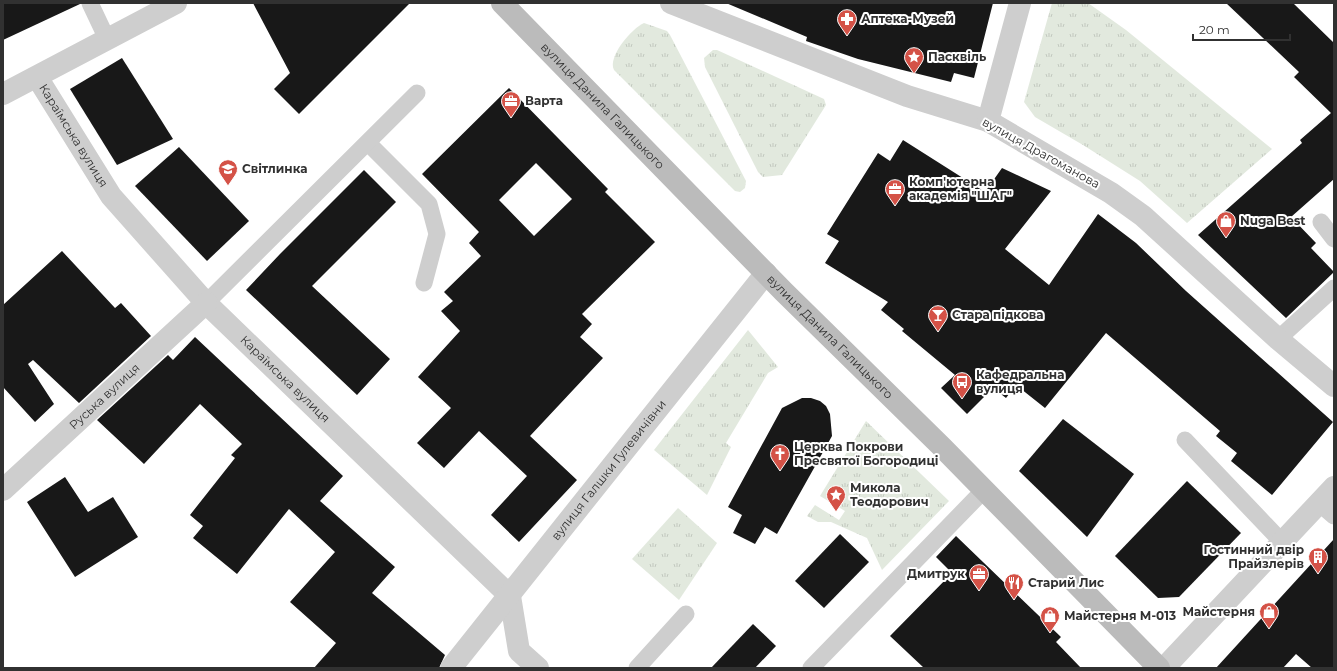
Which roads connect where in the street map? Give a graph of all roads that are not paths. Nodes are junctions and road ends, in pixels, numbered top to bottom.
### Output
1 (90, 3) edge
2 (176, 3) edge
3 (502, 3) edge
4 (671, 3) edge
5 (1020, 3) edge
6 (107, 40) junction
7 (37, 77) junction
8 (418, 93) dead end
9 (3, 94) edge
10 (988, 121) junction
11 (368, 143) junction
12 (1321, 222) dead end
13 (1334, 239) edge
14 (766, 273) junction
15 (424, 283) dead end
16 (1334, 288) edge
17 (206, 303) junction
18 (1278, 339) junction
19 (1334, 386) edge
20 (1185, 440) dead end
21 (1334, 487) edge
22 (3, 490) edge
23 (984, 490) junction
24 (1326, 510) edge
25 (1282, 542) junction
26 (510, 596) junction
27 (686, 614) dead end
28 (452, 668) edge
29 (538, 668) edge
30 (637, 668) edge
31 (811, 668) edge
32 (1159, 668) edge
33 (1164, 668) edge

1 - 6 lane
2 - 6 street
3 - 14 main road, вулиця Данила Галицького
4 - 10 street, вулиця Драгоманова
5 - 10 street
6 - 7 street
7 - 9 street
7 - 17 street, Караїмська вулиця
8 - 11 lane
10 - 18 street, вулиця Драгоманова
11 - 15 lane
11 - 17 lane
12 - 13 lane
14 - 23 main road, вулиця Данила Галицького
14 - 26 street, вулиця Галшки Гулевичівни
16 - 18 lane
17 - 22 street, Руська вулиця
17 - 26 street, Караїмська вулиця
18 - 19 street, вулиця Драгоманова
20 - 25 lane
21 - 24 street
23 - 31 lane
23 - 32 main road, вулиця Данила Галицького
24 - 25 street
25 - 33 street
26 - 28 street, вулиця Галшки Гулевичівни
26 - 29 street
27 - 30 lane

